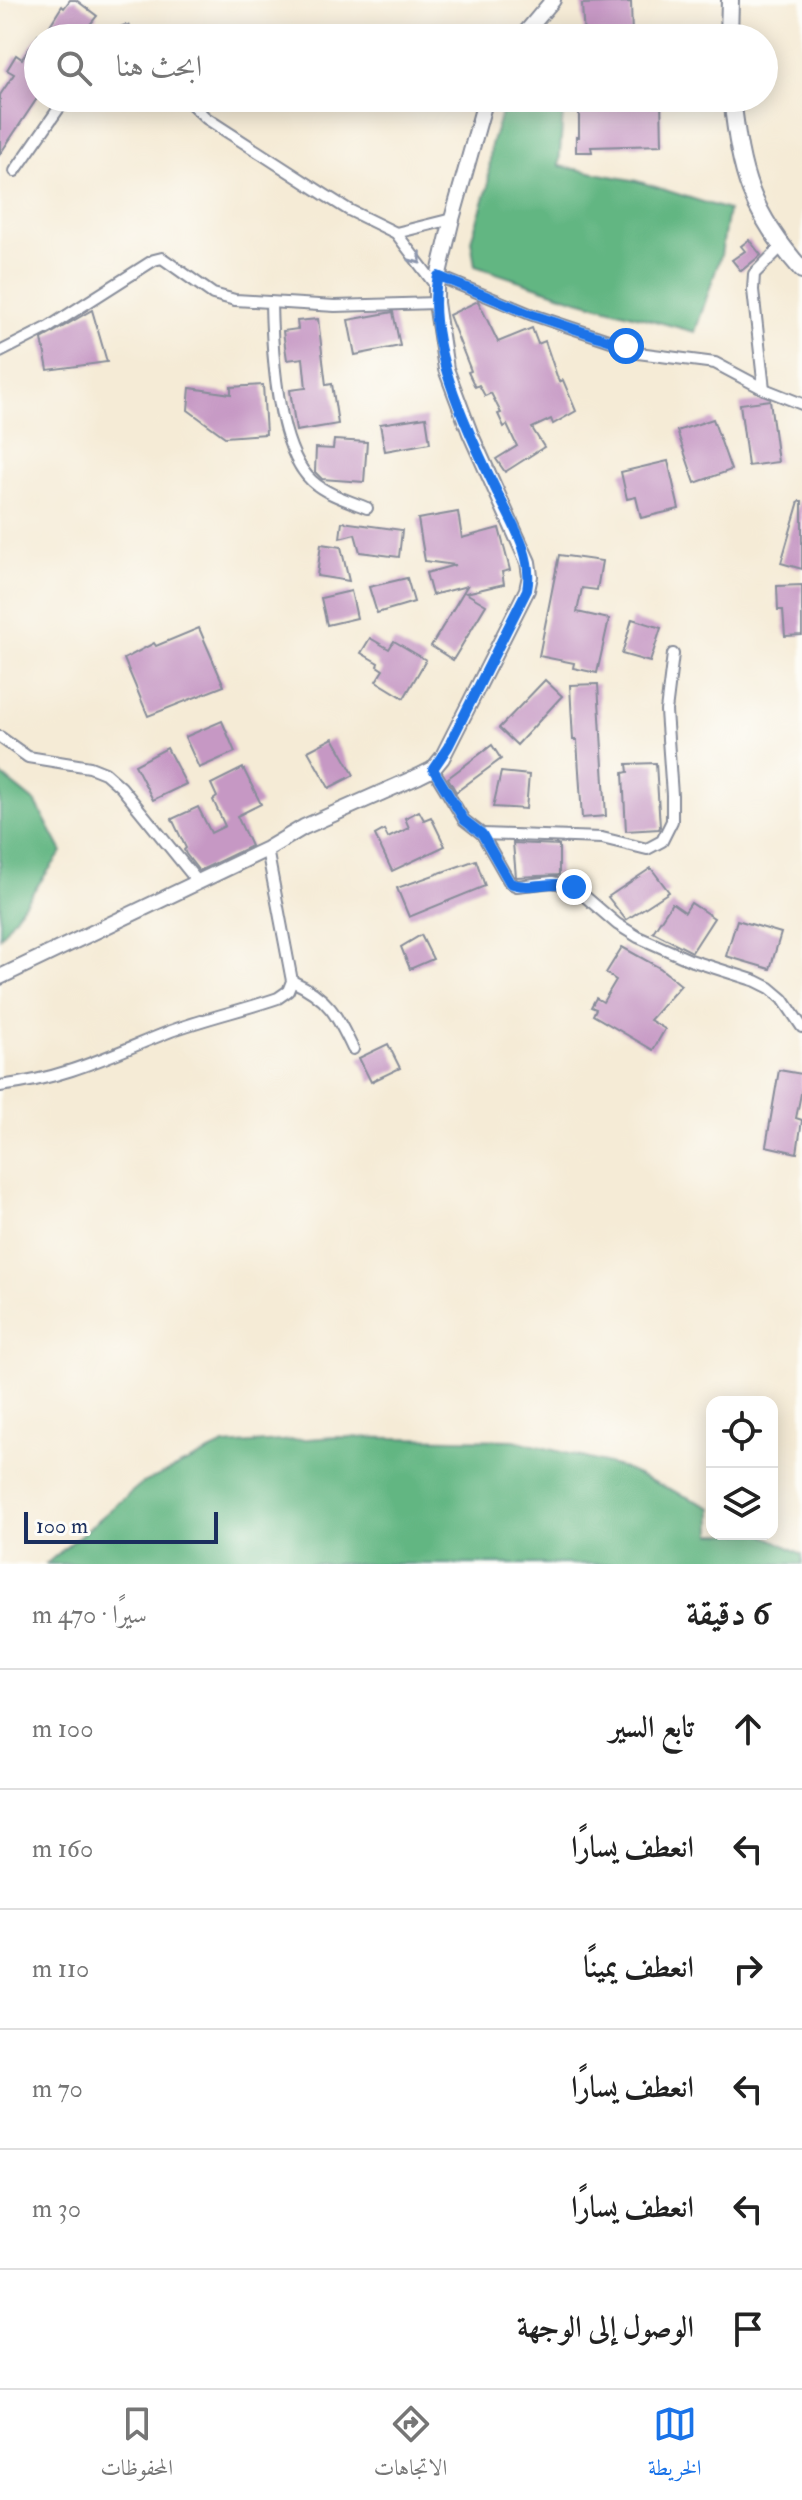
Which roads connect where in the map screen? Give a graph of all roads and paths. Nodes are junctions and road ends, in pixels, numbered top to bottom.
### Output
1 (553, 0) edge
2 (730, 0) edge
3 (533, 24) edge
4 (729, 24) edge
5 (56, 112) edge
6 (200, 112) edge
7 (482, 112) edge
8 (734, 112) edge
9 (15, 171) dead end
10 (452, 219) junction
11 (396, 233) junction
12 (782, 246) junction
13 (802, 270) edge
14 (437, 281) junction
15 (271, 303) junction
16 (436, 303) junction
17 (0, 352) edge
18 (764, 389) junction
19 (802, 404) edge
20 (367, 508) dead end
21 (673, 654) dead end
22 (0, 737) edge
23 (433, 769) junction
24 (482, 834) junction
25 (267, 849) junction
26 (198, 882) junction
27 (0, 977) edge
28 (292, 981) junction
29 (802, 1027) edge
30 (353, 1049) dead end
31 (0, 1086) edge

1 - 3 street
2 - 4 main road
5 - 9 street
6 - 11 street
7 - 10 street
8 - 12 main road
10 - 11 street
10 - 14 street
11 -> 14 street
12 - 13 main road
12 - 18 street
14 - 16 street
14 - 18 street
15 - 16 street
15 - 17 street
15 - 20 street
16 - 23 street
18 - 19 street
21 - 24 street
22 - 26 street
23 - 24 street
23 - 25 street
24 - 29 street
25 - 26 street
25 - 28 street
26 - 27 street
28 - 30 street
28 - 31 street

